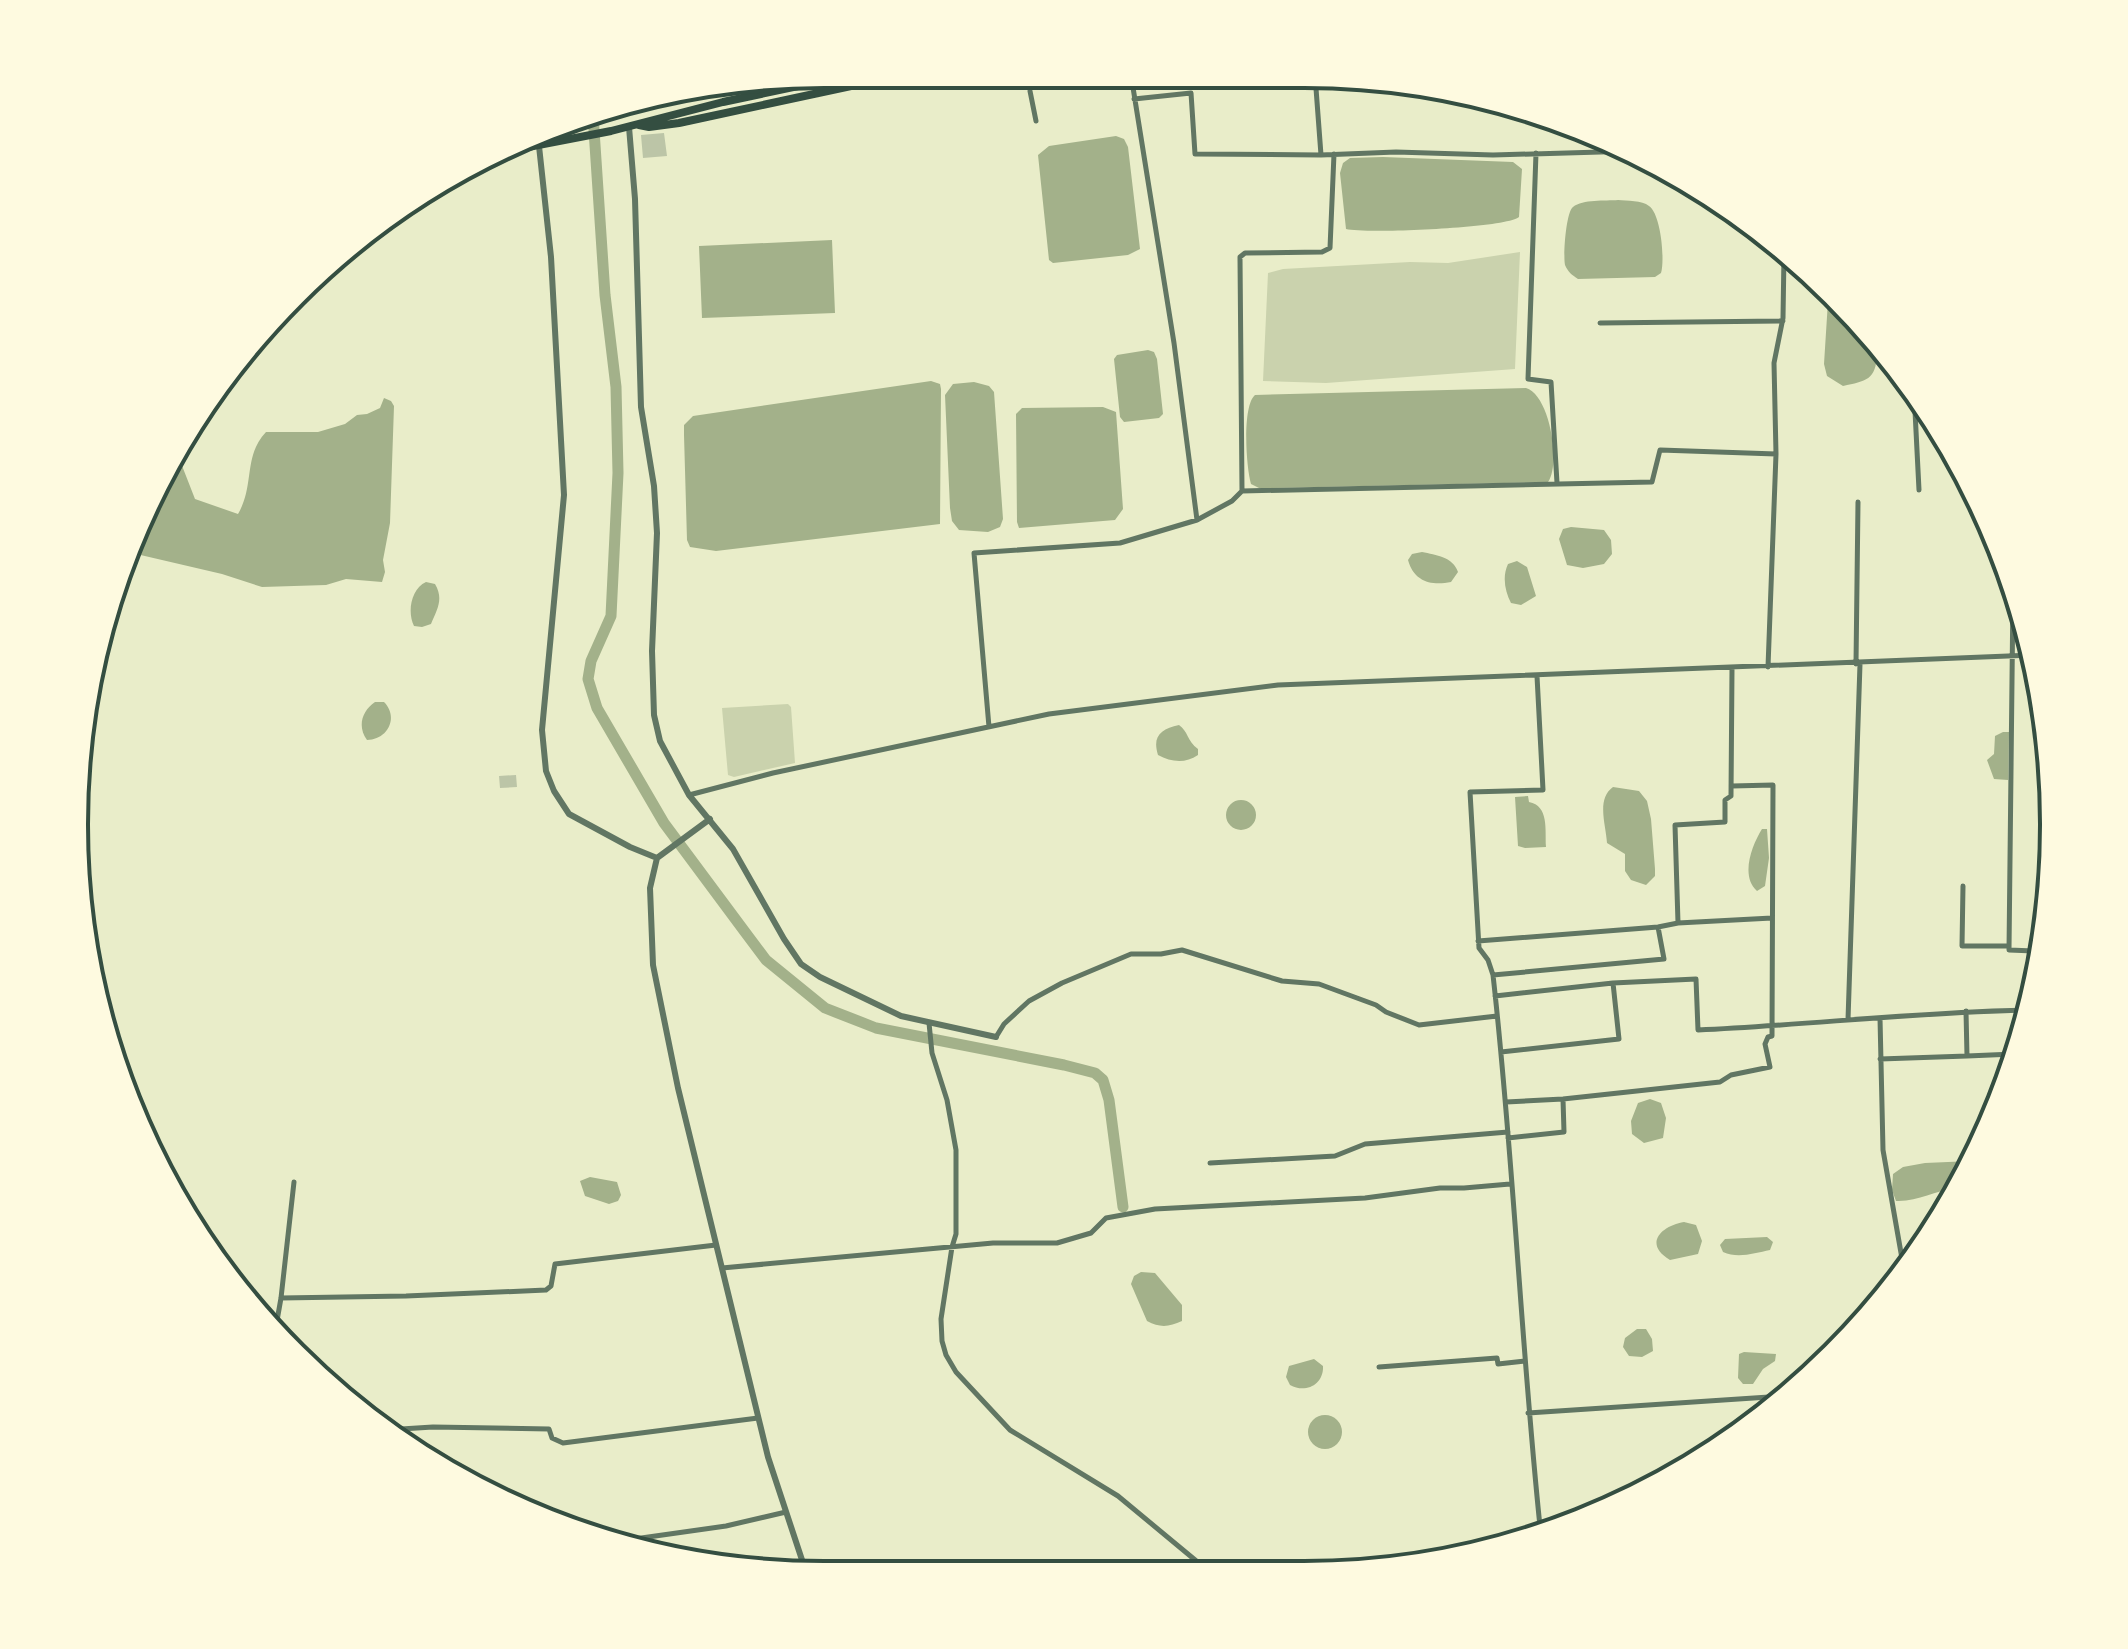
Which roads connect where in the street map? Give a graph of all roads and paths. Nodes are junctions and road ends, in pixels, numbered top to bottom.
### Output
1 (842, 88) edge
2 (1133, 88) edge
3 (1316, 89) edge
4 (780, 90) edge
5 (1030, 91) dead end
6 (1134, 99) junction
7 (1036, 121) dead end
8 (639, 125) junction
9 (629, 127) junction
10 (543, 146) junction
11 (536, 147) edge
12 (1602, 152) edge
13 (1536, 153) junction
14 (1334, 154) junction
15 (1321, 155) junction
16 (1784, 267) edge
17 (1783, 321) junction
18 (1600, 323) dead end
19 (1915, 414) edge
20 (1776, 454) junction
21 (1557, 483) junction
22 (1919, 490) dead end
23 (1242, 491) junction
24 (1858, 502) dead end
25 (1197, 520) junction
26 (2012, 626) edge
27 (2012, 656) junction
28 (2020, 656) edge
29 (1858, 664) junction
30 (1768, 667) junction
31 (1732, 669) junction
32 (1537, 676) junction
33 (989, 727) junction
34 (1732, 786) junction
35 (689, 795) junction
36 (710, 819) junction
37 (657, 858) junction
38 (1963, 886) dead end
39 (1773, 918) junction
40 (1678, 923) junction
41 (1658, 927) junction
42 (1478, 941) junction
43 (2009, 946) junction
44 (2029, 951) edge
45 (1493, 975) junction
46 (1613, 983) junction
47 (1495, 996) junction
48 (2016, 1010) edge
49 (1966, 1011) junction
50 (1497, 1016) junction
51 (1880, 1018) junction
52 (1848, 1020) junction
53 (922, 1021) junction
54 (1772, 1027) junction
55 (996, 1037) joint
56 (1501, 1052) junction
57 (2003, 1054) edge
58 (1967, 1056) junction
59 (1880, 1059) junction
60 (1563, 1099) junction
61 (1506, 1102) junction
62 (1508, 1135) junction
63 (1210, 1163) dead end
64 (294, 1182) dead end
65 (1510, 1184) junction
66 (716, 1245) junction
67 (952, 1247) junction
68 (1901, 1254) edge
69 (722, 1268) junction
70 (281, 1298) junction
71 (278, 1317) edge
72 (1525, 1361) junction
73 (1379, 1367) dead end
74 (1766, 1397) edge
75 (1528, 1413) junction
76 (758, 1418) junction
77 (404, 1429) edge
78 (786, 1512) junction
79 (1540, 1522) edge
80 (642, 1538) edge
81 (802, 1560) edge
82 (1196, 1561) edge

1 - 8 main road
2 - 6 street
3 - 15 street
4 - 8 main road
5 - 7 street
6 - 15 street
6 - 25 street
8 - 9 main road
9 - 10 main road
9 - 35 street
10 - 11 main road
10 - 37 street
12 - 13 street
13 - 14 street
13 - 21 street
14 - 15 street
14 - 23 street
16 - 17 street
17 - 18 street
17 - 20 street
19 - 22 street
20 - 21 street
20 - 30 street
21 - 23 street
23 - 25 street
24 - 29 street
25 - 33 street
26 - 27 street
27 - 28 street
27 - 29 street
27 - 43 street
29 - 30 street
29 - 52 street
30 - 31 street
31 - 32 street
31 - 34 street
32 - 33 street
32 - 42 street
33 - 35 street
34 - 39 street
34 - 40 street
35 - 36 street
36 - 37 street
36 - 53 street
37 - 66 street
38 - 43 street
39 - 40 street
39 - 54 street
40 - 41 street
41 - 42 street
41 - 45 street
42 - 45 street
43 - 44 street
45 - 47 street
46 - 47 street
46 - 54 street
46 - 56 street
47 - 50 street
48 - 49 street
49 - 51 street
49 - 58 street
50 - 55 street
50 - 56 street
51 - 52 street
51 - 59 street
52 - 54 street
53 - 55 street
53 - 67 street
54 - 60 street
56 - 61 street
57 - 58 street
58 - 59 street
59 - 68 street
60 - 61 street
60 - 62 street
61 - 62 street
62 - 63 street
62 - 65 street
64 - 70 street
65 - 67 street
65 - 72 street
66 - 69 street
66 - 70 street
67 - 69 street
67 - 82 street
69 - 76 street
70 - 71 street
72 - 73 street
72 - 75 street
74 - 75 street
75 - 79 street
76 - 77 street
76 - 78 street
78 - 80 street
78 - 81 street

